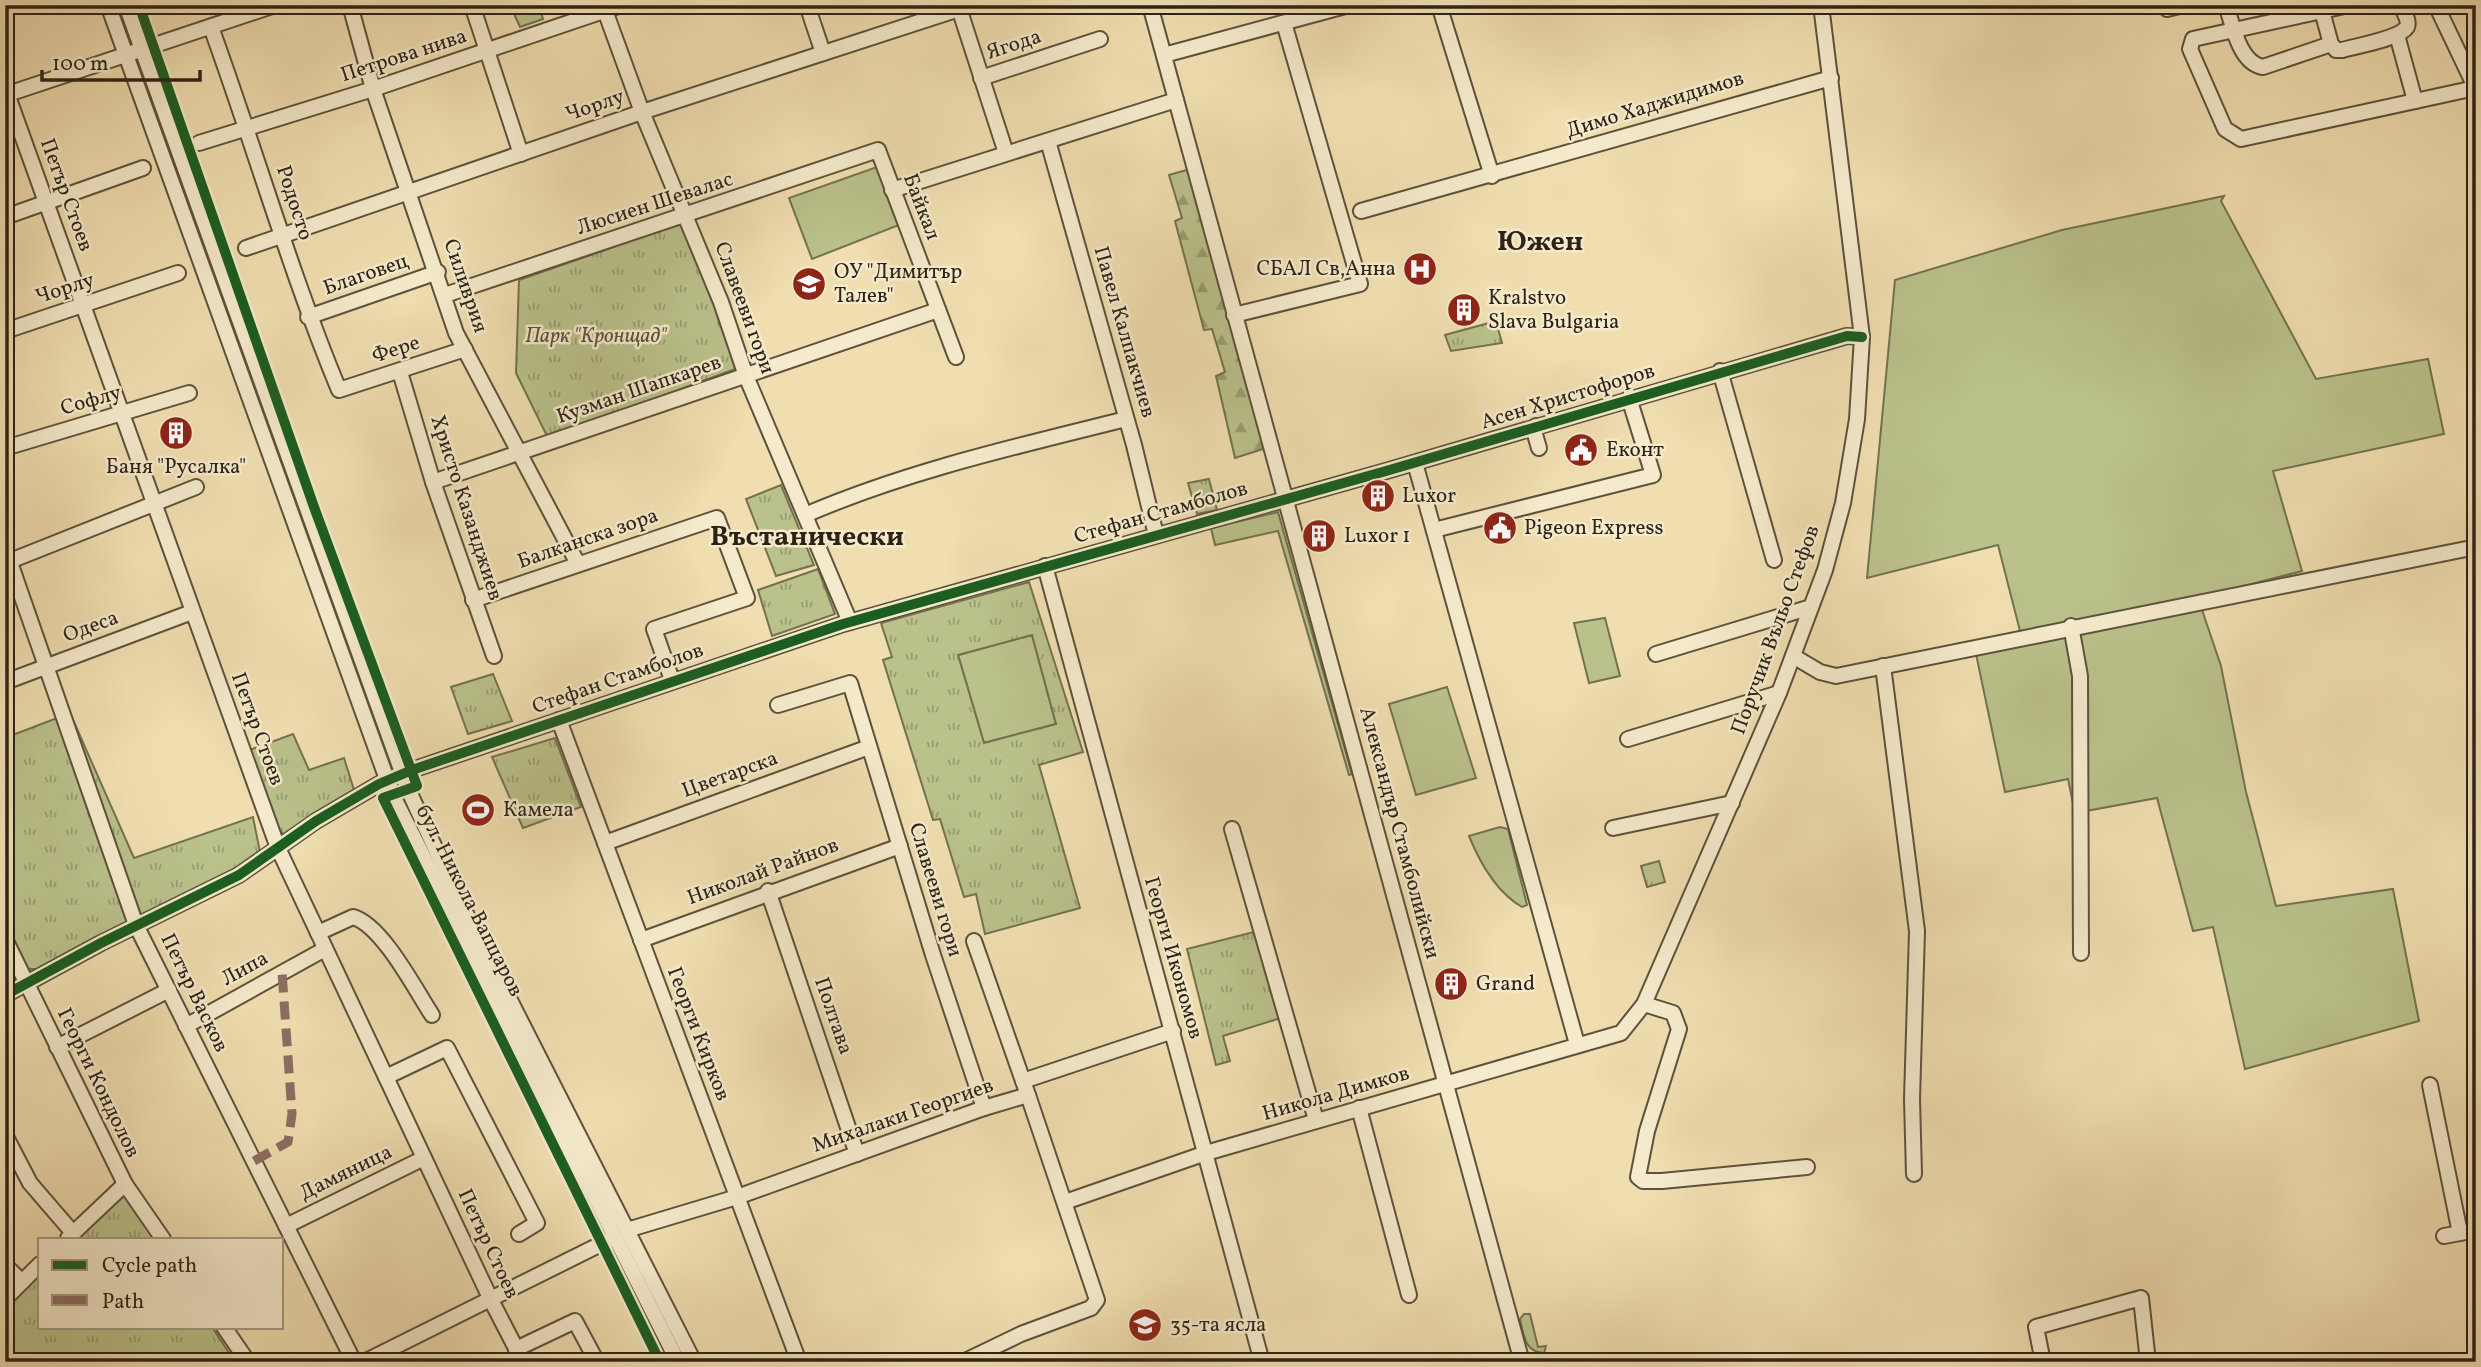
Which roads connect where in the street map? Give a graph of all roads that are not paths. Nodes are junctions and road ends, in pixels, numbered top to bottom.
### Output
1 (108, 5) edge
2 (126, 5) edge
3 (275, 5) edge
4 (350, 5) edge
5 (472, 5) edge
6 (621, 5) edge
7 (807, 5) edge
8 (1150, 5) edge
9 (1349, 5) edge
10 (1439, 5) edge
11 (1821, 5) edge
12 (2184, 5) edge
13 (2226, 5) edge
14 (2349, 5) edge
15 (2401, 5) edge
16 (2437, 5) edge
17 (604, 7) edge
18 (959, 7) edge
19 (2168, 9) dead end
20 (2322, 11) junction
21 (1284, 23) junction
22 (211, 27) junction
23 (2234, 29) junction
24 (2397, 35) junction
25 (1100, 39) dead end
26 (2331, 44) junction
27 (487, 50) junction
28 (143, 51) junction
29 (823, 52) junction
30 (1164, 55) junction
31 (126, 56) junction
32 (981, 78) junction
33 (1831, 78) junction
34 (2475, 88) edge
35 (373, 89) junction
36 (6, 92) edge
37 (1176, 100) junction
38 (2415, 101) junction
39 (642, 112) junction
40 (247, 127) junction
41 (1048, 141) junction
42 (199, 143) dead end
43 (878, 150) joint
44 (1006, 153) junction
45 (521, 154) junction
46 (144, 168) dead end
47 (1492, 176) junction
48 (892, 190) junction
49 (410, 192) junction
50 (46, 204) junction
51 (1361, 211) dead end
52 (687, 216) junction
53 (5, 217) edge
54 (283, 238) junction
55 (246, 248) dead end
56 (438, 272) junction
57 (178, 273) dead end
58 (445, 295) junction
59 (83, 306) junction
60 (938, 310) junction
61 (1234, 314) junction
62 (309, 317) junction
63 (5, 331) edge
64 (1862, 337) junction
65 (465, 349) junction
66 (956, 357) dead end
67 (1720, 371) junction
68 (400, 372) junction
69 (746, 376) junction
70 (339, 390) joint
71 (189, 393) dead end
72 (1629, 398) junction
73 (122, 414) junction
74 (1126, 419) junction
75 (1536, 426) junction
76 (5, 447) edge
77 (1539, 448) dead end
78 (522, 453) junction
79 (1415, 463) junction
80 (433, 482) junction
81 (196, 487) dead end
82 (1286, 499) junction
83 (153, 502) junction
84 (804, 514) junction
85 (1434, 530) junction
86 (1156, 535) junction
87 (2476, 547) edge
88 (7, 558) edge
89 (1774, 560) dead end
90 (579, 564) junction
91 (1045, 566) junction
92 (473, 600) junction
93 (1811, 607) junction
94 (192, 612) junction
95 (850, 622) junction
96 (2071, 626) junction
97 (1656, 654) dead end
98 (494, 656) dead end
99 (1793, 656) junction
100 (46, 666) junction
101 (1883, 666) junction
102 (672, 680) junction
103 (5, 682) edge
104 (1779, 693) junction
105 (778, 705) dead end
106 (559, 720) junction
107 (1628, 738) dead end
108 (869, 747) junction
109 (402, 774) junction
110 (387, 780) junction
111 (1732, 803) junction
112 (1613, 828) dead end
113 (1232, 829) dead end
114 (606, 843) junction
115 (900, 846) junction
116 (278, 848) junction
117 (768, 891) junction
118 (136, 925) junction
119 (318, 933) junction
120 (5, 939) edge
121 (641, 940) junction
122 (974, 941) dead end
123 (325, 949) junction
124 (2081, 953) dead end
125 (26, 985) junction
126 (169, 990) junction
127 (5, 995) edge
128 (1644, 1004) junction
129 (432, 1015) dead end
130 (186, 1026) junction
131 (1173, 1031) junction
132 (1621, 1033) joint
133 (1577, 1044) junction
134 (57, 1047) junction
135 (386, 1077) junction
136 (1444, 1085) junction
137 (2430, 1085) dead end
138 (1026, 1088) junction
139 (984, 1108) junction
140 (1359, 1108) junction
141 (1316, 1120) junction
142 (5, 1135) edge
143 (1206, 1153) junction
144 (858, 1154) junction
145 (424, 1158) junction
146 (1807, 1167) dead end
147 (1914, 1174) dead end
148 (124, 1184) junction
149 (737, 1197) junction
150 (1065, 1202) junction
151 (286, 1226) junction
152 (2476, 1230) edge
153 (621, 1233) junction
154 (2460, 1233) junction
155 (519, 1234) dead end
156 (70, 1236) edge
157 (2444, 1236) dead end
158 (162, 1238) edge
159 (5, 1265) edge
160 (38, 1266) edge
161 (22, 1282) junction
162 (1409, 1295) dead end
163 (5, 1299) edge
164 (491, 1300) junction
165 (225, 1328) edge
166 (520, 1355) edge
167 (248, 1362) edge
168 (354, 1362) edge
169 (364, 1362) edge
170 (597, 1362) edge
171 (678, 1362) edge
172 (694, 1362) edge
173 (799, 1362) edge
174 (963, 1362) edge
175 (1262, 1362) edge
176 (1522, 1362) edge
177 (2043, 1362) edge
178 (2148, 1362) edge

1 - 31 street, бул. Никола Вапцаров
2 - 28 street, бул. Никола Вапцаров
3 - 22 street
4 - 35 street, Силиврия
5 - 27 street
6 - 17 street, Петрова нива
7 - 29 street
8 - 30 street, Александър Стамболийски
9 - 21 street
10 - 47 street
11 - 33 street, Поручик Въльо Стефов
12 - 19 street
13 - 23 street
14 - 20 street
15 - 24 street
16 - 34 street
17 - 27 street, Петрова нива
17 - 39 street, Славееви гори
18 - 29 street, Чорлу
18 - 32 street
20 - 23 street
20 - 26 street
21 - 30 street
21 - 61 street
22 - 28 street
22 - 40 street, Родосто
23 - 26 street
23 - 38 street
24 - 26 street
24 - 38 street
25 - 32 street, Ягода
27 - 35 street, Петрова нива
27 - 45 street
28 - 31 street
28 - 109 street, бул. Никола Вапцаров
29 - 39 street, Чорлу
30 - 37 street, Александър Стамболийски
31 - 36 street
31 - 110 street, бул. Никола Вапцаров
32 - 44 street
33 - 47 street, Димо Хаджидимов
33 - 64 street, Поручик Въльо Стефов
34 - 38 street
35 - 40 street, Петрова нива
35 - 49 street, Силиврия
36 - 50 street, Петър Стоев
37 - 41 street
37 - 61 street, Александър Стамболийски
39 - 45 street, Чорлу
39 - 52 street, Славееви гори
40 - 42 street, Петрова нива
40 - 54 street, Родосто
41 - 44 street
41 - 74 street, Павел Калпакчиев
43 - 48 street, Байкал
43 - 52 street, Люсиен Шевалас
44 - 48 street
45 - 49 street, Чорлу
46 - 50 street
47 - 51 street, Димо Хаджидимов
48 - 60 street, Байкал
49 - 54 street, Чорлу
49 - 56 street, Силиврия
50 - 53 street
50 - 59 street, Петър Стоев
52 - 58 street, Люсиен Шевалас
52 - 69 street, Славееви гори
54 - 55 street, Чорлу
54 - 62 street, Родосто
56 - 58 street, Силиврия
56 - 62 street, Благовец
57 - 59 street, Чорлу
58 - 65 street, Силиврия
59 - 63 street, Чорлу
59 - 73 street, Петър Стоев
60 - 66 street, Байкал
60 - 69 street, Кузман Шапкарев
61 - 82 street, Александър Стамболийски
62 - 70 street, Родосто
64 - 67 street, Асен Христофоров
64 - 93 street, Поручик Въльо Стефов
65 - 68 street, Фере
65 - 78 street, Силиврия
67 - 72 street, Асен Христофоров
67 - 89 street
68 - 70 street, Фере
68 - 80 street, Христо Казанджиев
69 - 78 street, Кузман Шапкарев
69 - 84 street, Славееви гори
71 - 73 street, Софлу
72 - 75 street, Асен Христофоров
72 - 85 street
73 - 76 street, Софлу
73 - 83 street, Петър Стоев
74 - 84 street
74 - 86 street, Павел Калпакчиев
75 - 77 street
75 - 79 street, Асен Христофоров
78 - 80 street, Кузман Шапкарев
78 - 90 street, Силиврия
79 - 82 street, Асен Христофоров
79 - 85 street
80 - 92 street, Христо Казанджиев
81 - 83 street
82 - 86 street, Стефан Стамболов
82 - 136 street, Александър Стамболийски
83 - 88 street
83 - 94 street, Петър Стоев
84 - 95 street, Славееви гори
85 - 133 street
86 - 91 street, Стефан Стамболов
87 - 96 street
88 - 100 street, Петър Васков
90 - 92 street, Балканска зора
90 - 102 street, Балканска зора
91 - 95 street, Стефан Стамболов
91 - 131 street, Георги Икономов
92 - 98 street, Христо Казанджиев
93 - 97 street
93 - 99 street, Поручик Въльо Стефов
94 - 100 street, Одеса
94 - 116 street, Петър Стоев
95 - 102 street, Стефан Стамболов
96 - 101 street
96 - 124 street
99 - 101 street
99 - 104 street, Поручик Въльо Стефов
100 - 103 street, Одеса
100 - 118 street, Петър Васков
101 - 147 street
102 - 106 street, Стефан Стамболов
104 - 107 street
104 - 111 street, Поручик Въльо Стефов
105 - 108 street, Славееви гори
106 - 109 street, Стефан Стамболов
106 - 114 street, Георги Кирков
108 - 114 street, Цветарска
108 - 115 street, Славееви гори
109 - 110 street, Стефан Стамболов
109 - 153 street, бул. Никола Вапцаров
110 - 116 street, Стефан Стамболов
110 - 153 street, бул. Никола Вапцаров
111 - 112 street
111 - 128 street, Поручик Въльо Стефов
113 - 141 street
114 - 121 street, Георги Кирков
115 - 117 street, Николай Райнов
115 - 139 street, Славееви гори
116 - 118 street, Стефан Стамболов
116 - 119 street, Петър Стоев
117 - 121 street, Николай Райнов
117 - 144 street, Полтава
118 - 125 street, Стефан Стамболов
118 - 126 street, Петър Васков
119 - 123 street, Петър Стоев
119 - 129 street
120 - 125 street, Георги Кондолов
121 - 149 street, Георги Кирков
122 - 138 street
123 - 130 street, Липа
123 - 135 street, Петър Стоев
125 - 127 street, Стефан Стамболов
125 - 134 street, Георги Кондолов
126 - 130 street, Петър Васков
126 - 134 street
128 - 132 street, Поручик Въльо Стефов
128 - 146 street
130 - 151 street, Петър Васков
131 - 138 street, Михалаки Георгиев
131 - 143 street, Георги Икономов
132 - 133 street, Никола Димков
133 - 136 street, Никола Димков
134 - 148 street, Георги Кондолов
135 - 145 street, Петър Стоев
135 - 155 street
136 - 140 street, Никола Димков
136 - 176 street, Александър Стамболийски
137 - 154 street
138 - 139 street, Михалаки Георгиев
138 - 150 street
139 - 144 street, Михалаки Георгиев
140 - 141 street, Никола Димков
140 - 162 street
141 - 143 street, Никола Димков
142 - 156 street
143 - 150 street, Никола Димков
143 - 175 street, Георги Икономов
144 - 149 street, Михалаки Георгиев
145 - 151 street, Дамяница
145 - 164 street, Петър Стоев
148 - 156 street
148 - 158 street, Георги Кондолов
149 - 153 street, Михалаки Георгиев
149 - 173 street, Георги Кирков
150 - 174 street
151 - 168 street, Петър Васков
152 - 154 street
153 - 164 street, Михалаки Георгиев
153 - 171 street, бул. Никола Вапцаров
153 - 172 street, бул. Никола Вапцаров
154 - 157 street
159 - 161 street
160 - 161 street
161 - 163 street
164 - 166 street, Петър Стоев
164 - 169 street, Михалаки Георгиев
165 - 167 street
166 - 170 street
177 - 178 street

